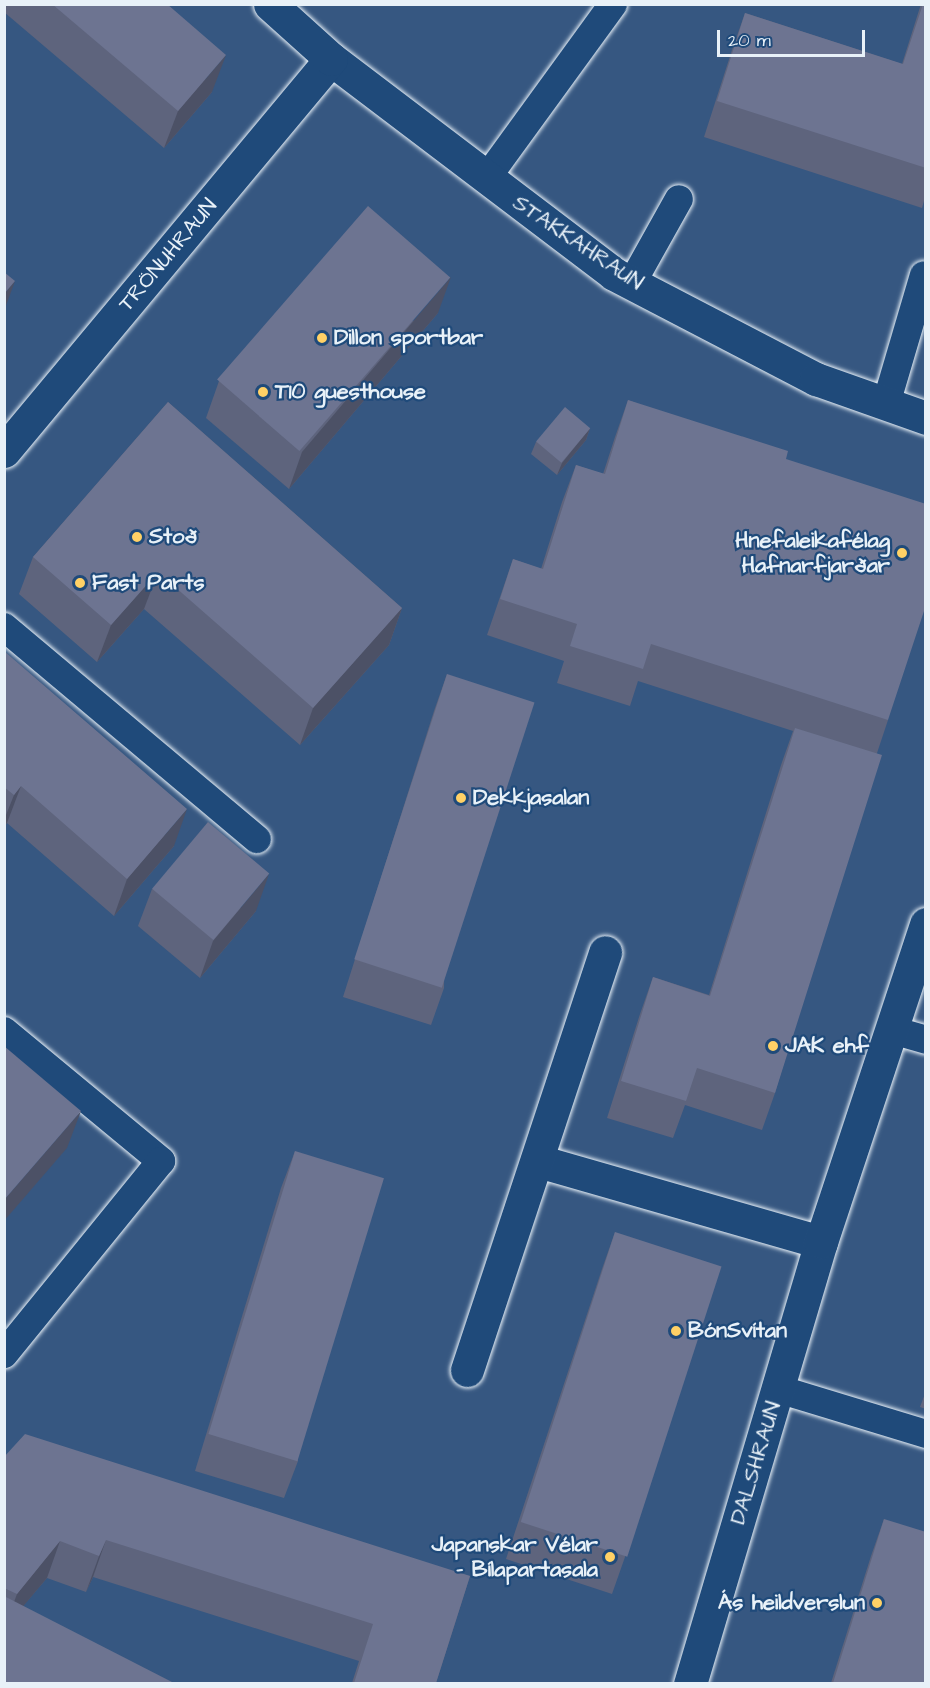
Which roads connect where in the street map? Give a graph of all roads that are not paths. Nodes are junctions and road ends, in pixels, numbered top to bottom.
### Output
1 (270, 4) edge
2 (613, 4) edge
3 (331, 59) junction
4 (486, 179) junction
5 (679, 199) dead end
6 (924, 275) dead end
7 (632, 283) junction
8 (886, 404) junction
9 (926, 418) edge
10 (4, 451) edge
11 (4, 627) edge
12 (257, 838) dead end
13 (926, 924) edge
14 (605, 952) dead end
15 (4, 1030) edge
16 (892, 1030) junction
17 (926, 1040) edge
18 (538, 1161) junction
19 (821, 1242) junction
20 (4, 1354) edge
21 (467, 1370) dead end
22 (778, 1389) junction
23 (926, 1434) edge
24 (690, 1683) edge

1 - 3 street, STAKKAHRAUN
2 - 4 lane
3 - 4 street, STAKKAHRAUN
3 - 10 street, TRÖNUHRAUN
4 - 7 street, STAKKAHRAUN
5 - 7 lane
6 - 8 lane
7 - 8 street, STAKKAHRAUN
8 - 9 street, STAKKAHRAUN
11 - 12 lane
13 - 16 street, DALSHRAUN
14 - 18 street
15 - 20 lane
16 - 17 lane
16 - 19 street, DALSHRAUN
18 - 19 street
18 - 21 street
19 - 22 street, DALSHRAUN
22 - 23 lane
22 - 24 street, DALSHRAUN

